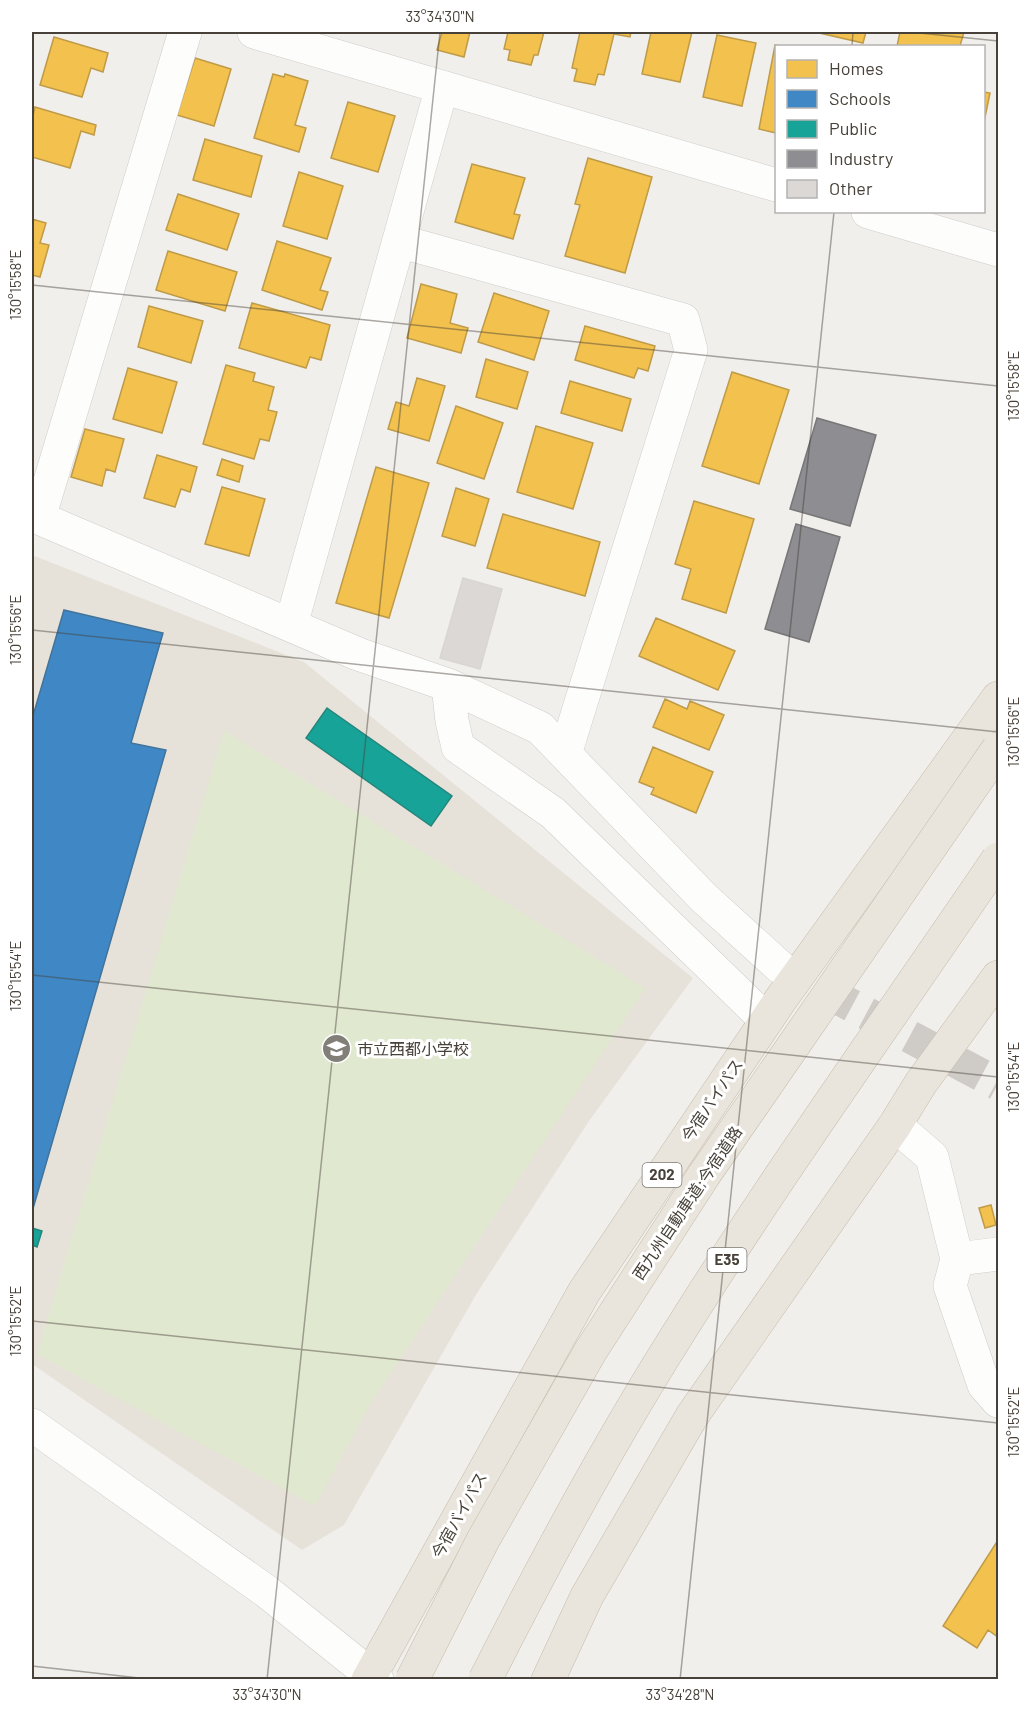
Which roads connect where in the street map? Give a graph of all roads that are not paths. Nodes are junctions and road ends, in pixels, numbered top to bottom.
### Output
1 (185, 32) edge
2 (254, 32) edge
3 (442, 87) junction
4 (775, 184) edge
5 (871, 213) edge
6 (399, 241) junction
7 (999, 250) edge
8 (35, 517) edge
9 (291, 625) junction
10 (448, 685) junction
11 (999, 698) edge
12 (999, 750) edge
13 (565, 754) junction
14 (999, 859) edge
15 (780, 966) tunnel mouth
16 (999, 977) edge
17 (766, 1020) junction
18 (895, 1125) junction
19 (999, 1254) edge
20 (957, 1259) junction
21 (999, 1401) edge
22 (32, 1425) edge
23 (372, 1678) edge
24 (412, 1680) edge
25 (485, 1680) edge
26 (548, 1680) edge

1 - 8 street
2 - 3 street
3 - 4 street
3 - 6 street
5 - 7 street
6 - 9 street
6 - 13 street
8 - 9 street
9 - 10 street
10 - 13 street
10 - 17 street
11 - 17 highway, 今宿バイパス / 202
12 - 24 highway, 西九州自動車道;今宿道路, bridge
13 - 15 street
14 - 25 highway, E35, bridge
16 - 18 highway
17 - 23 highway, 今宿バイパス / 202
18 - 20 street
18 - 26 highway
19 - 20 street
20 - 21 street
22 - 23 street

